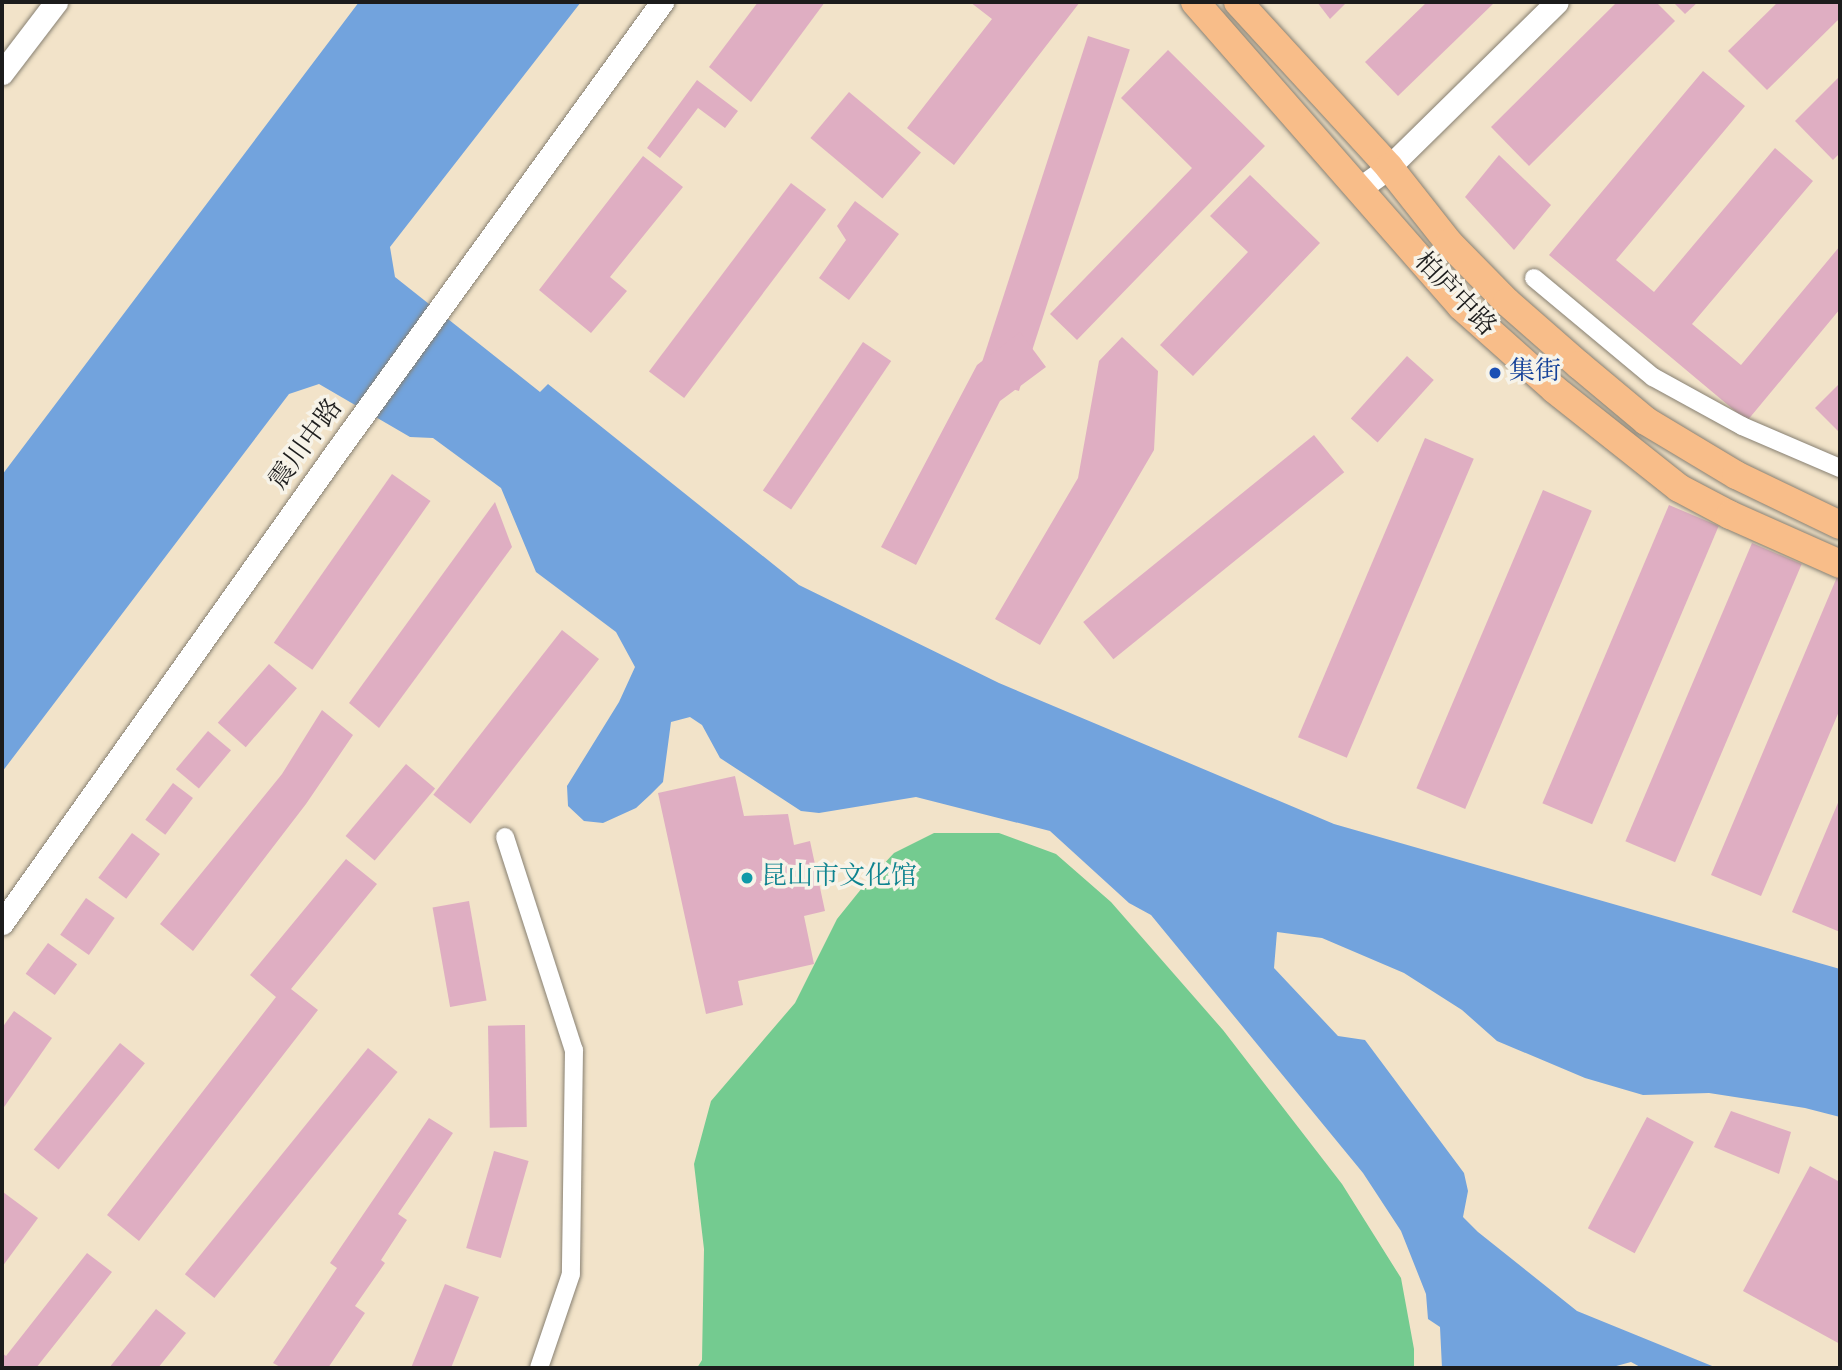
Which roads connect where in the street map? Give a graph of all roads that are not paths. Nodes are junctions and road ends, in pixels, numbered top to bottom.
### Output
1 (56, 2) edge
2 (662, 2) edge
3 (1195, 2) edge
4 (1238, 2) edge
5 (1558, 2) edge
6 (2, 73) edge
7 (1389, 167) junction
8 (1359, 189) junction
9 (1534, 278) dead end
10 (1840, 468) edge
11 (1840, 525) edge
12 (1840, 564) edge
13 (505, 837) dead end
14 (2, 923) edge
15 (539, 1368) edge

1 - 6 street
2 - 14 street, 震川中路
3 - 8 main road, 柏庐中路
4 - 7 main road, 柏庐中路
5 - 7 street
7 - 8 street
7 - 11 main road, 柏庐中路
8 - 12 main road, 柏庐中路
9 - 10 street
13 - 15 street

